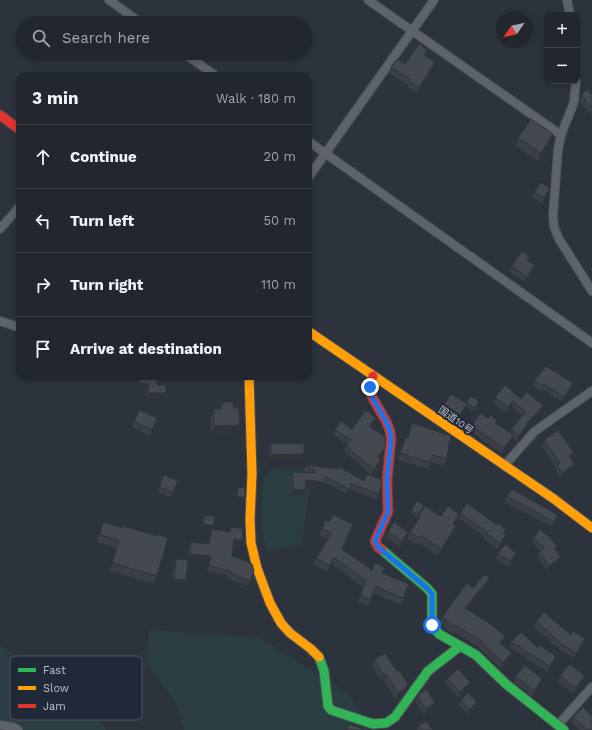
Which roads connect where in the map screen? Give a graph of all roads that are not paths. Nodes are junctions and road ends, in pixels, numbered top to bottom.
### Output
1 (109, 0) edge
2 (368, 0) edge
3 (434, 0) edge
4 (567, 0) edge
5 (569, 12) edge
6 (131, 16) edge
7 (412, 31) junction
8 (194, 60) edge
9 (210, 72) edge
10 (576, 84) edge
11 (0, 115) edge
12 (16, 127) edge
13 (561, 135) junction
14 (312, 144) edge
15 (326, 154) junction
16 (312, 173) edge
17 (16, 211) edge
18 (0, 230) edge
19 (592, 291) edge
20 (0, 321) edge
21 (16, 327) edge
22 (312, 334) edge
23 (592, 343) edge
24 (373, 376) junction
25 (249, 380) edge
26 (592, 391) edge
27 (504, 466) junction
28 (592, 528) edge
29 (459, 647) junction
30 (592, 686) edge
31 (0, 725) edge
32 (561, 727) edge
33 (18, 730) edge

1 - 6 street
2 - 7 street
3 - 7 street
4 - 5 street
7 - 13 street
7 - 15 street
8 - 9 street
10 - 13 street
11 - 12 main road
13 - 19 street
14 - 15 street
15 - 16 street
15 - 23 street
17 - 18 street
20 - 21 street
22 - 24 main road, 国道10号
24 - 27 main road, 国道10号
24 - 29 main road
25 - 29 main road
26 - 27 street
27 - 28 main road, 国道10号
29 - 32 main road
30 - 32 street
31 - 33 street

